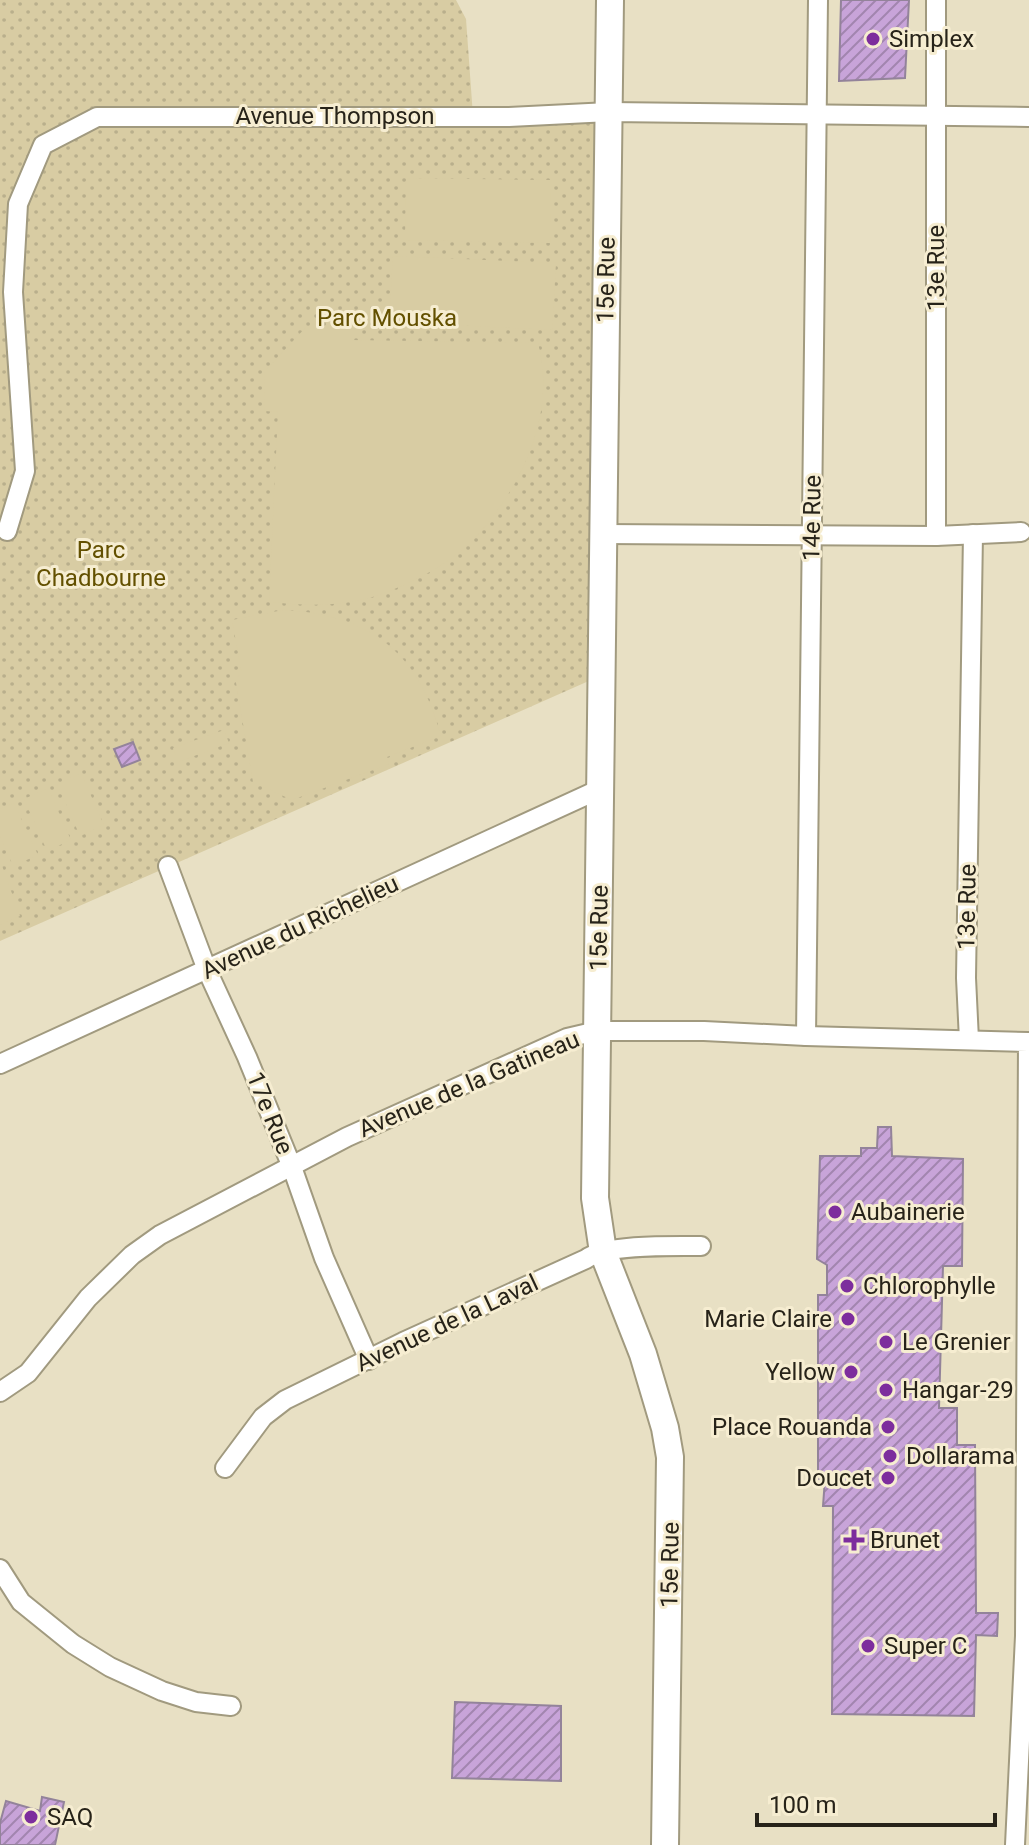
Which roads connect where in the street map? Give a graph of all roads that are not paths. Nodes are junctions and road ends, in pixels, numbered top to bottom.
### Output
1 (610, 0) edge
2 (818, 0) edge
3 (936, 0) edge
4 (609, 112) junction
5 (817, 115) junction
6 (936, 116) junction
7 (1029, 117) edge
8 (7, 531) dead end
9 (1021, 532) dead end
10 (602, 534) junction
11 (973, 534) junction
12 (812, 535) junction
13 (936, 536) junction
14 (600, 789) junction
15 (168, 866) dead end
16 (207, 970) junction
17 (597, 1031) junction
18 (806, 1036) junction
19 (969, 1040) junction
20 (1028, 1042) edge
21 (0, 1064) edge
22 (292, 1167) junction
23 (701, 1246) dead end
24 (603, 1252) junction
25 (369, 1360) junction
26 (0, 1392) edge
27 (225, 1468) dead end
28 (0, 1569) edge
29 (231, 1706) dead end
30 (665, 1845) edge
31 (1015, 1845) edge

1 - 4 street, 15e Rue
2 - 5 street, 14e Rue
3 - 6 street, 13e Rue
4 - 5 street, Avenue Thompson
4 - 8 street, Avenue Thompson
4 - 10 street, 15e Rue
5 - 6 street, Avenue Thompson
5 - 12 street, 14e Rue
6 - 7 street, Avenue Thompson
6 - 13 street, 13e Rue
9 - 11 street
10 - 12 street
10 - 14 street, 15e Rue
11 - 13 street
11 - 19 street, 13e Rue
12 - 13 street
12 - 18 street, 14e Rue
14 - 16 street, Avenue du Richelieu
14 - 17 street, 15e Rue
15 - 16 street, 17e Rue
16 - 21 street, Avenue du Richelieu
16 - 22 street, 17e Rue
17 - 18 street, Avenue de la Gatineau
17 - 22 street, Avenue de la Gatineau
17 - 24 street, 15e Rue
18 - 19 street, Avenue de la Gatineau
19 - 20 street, Avenue de la Gatineau
20 - 31 street
22 - 25 street, 17e Rue
22 - 26 street, Avenue de la Gatineau
23 - 24 street, Avenue de la Laval
24 - 25 street, Avenue de la Laval
24 - 30 street, 15e Rue
25 - 27 street, Avenue de la Laval
28 - 29 street

